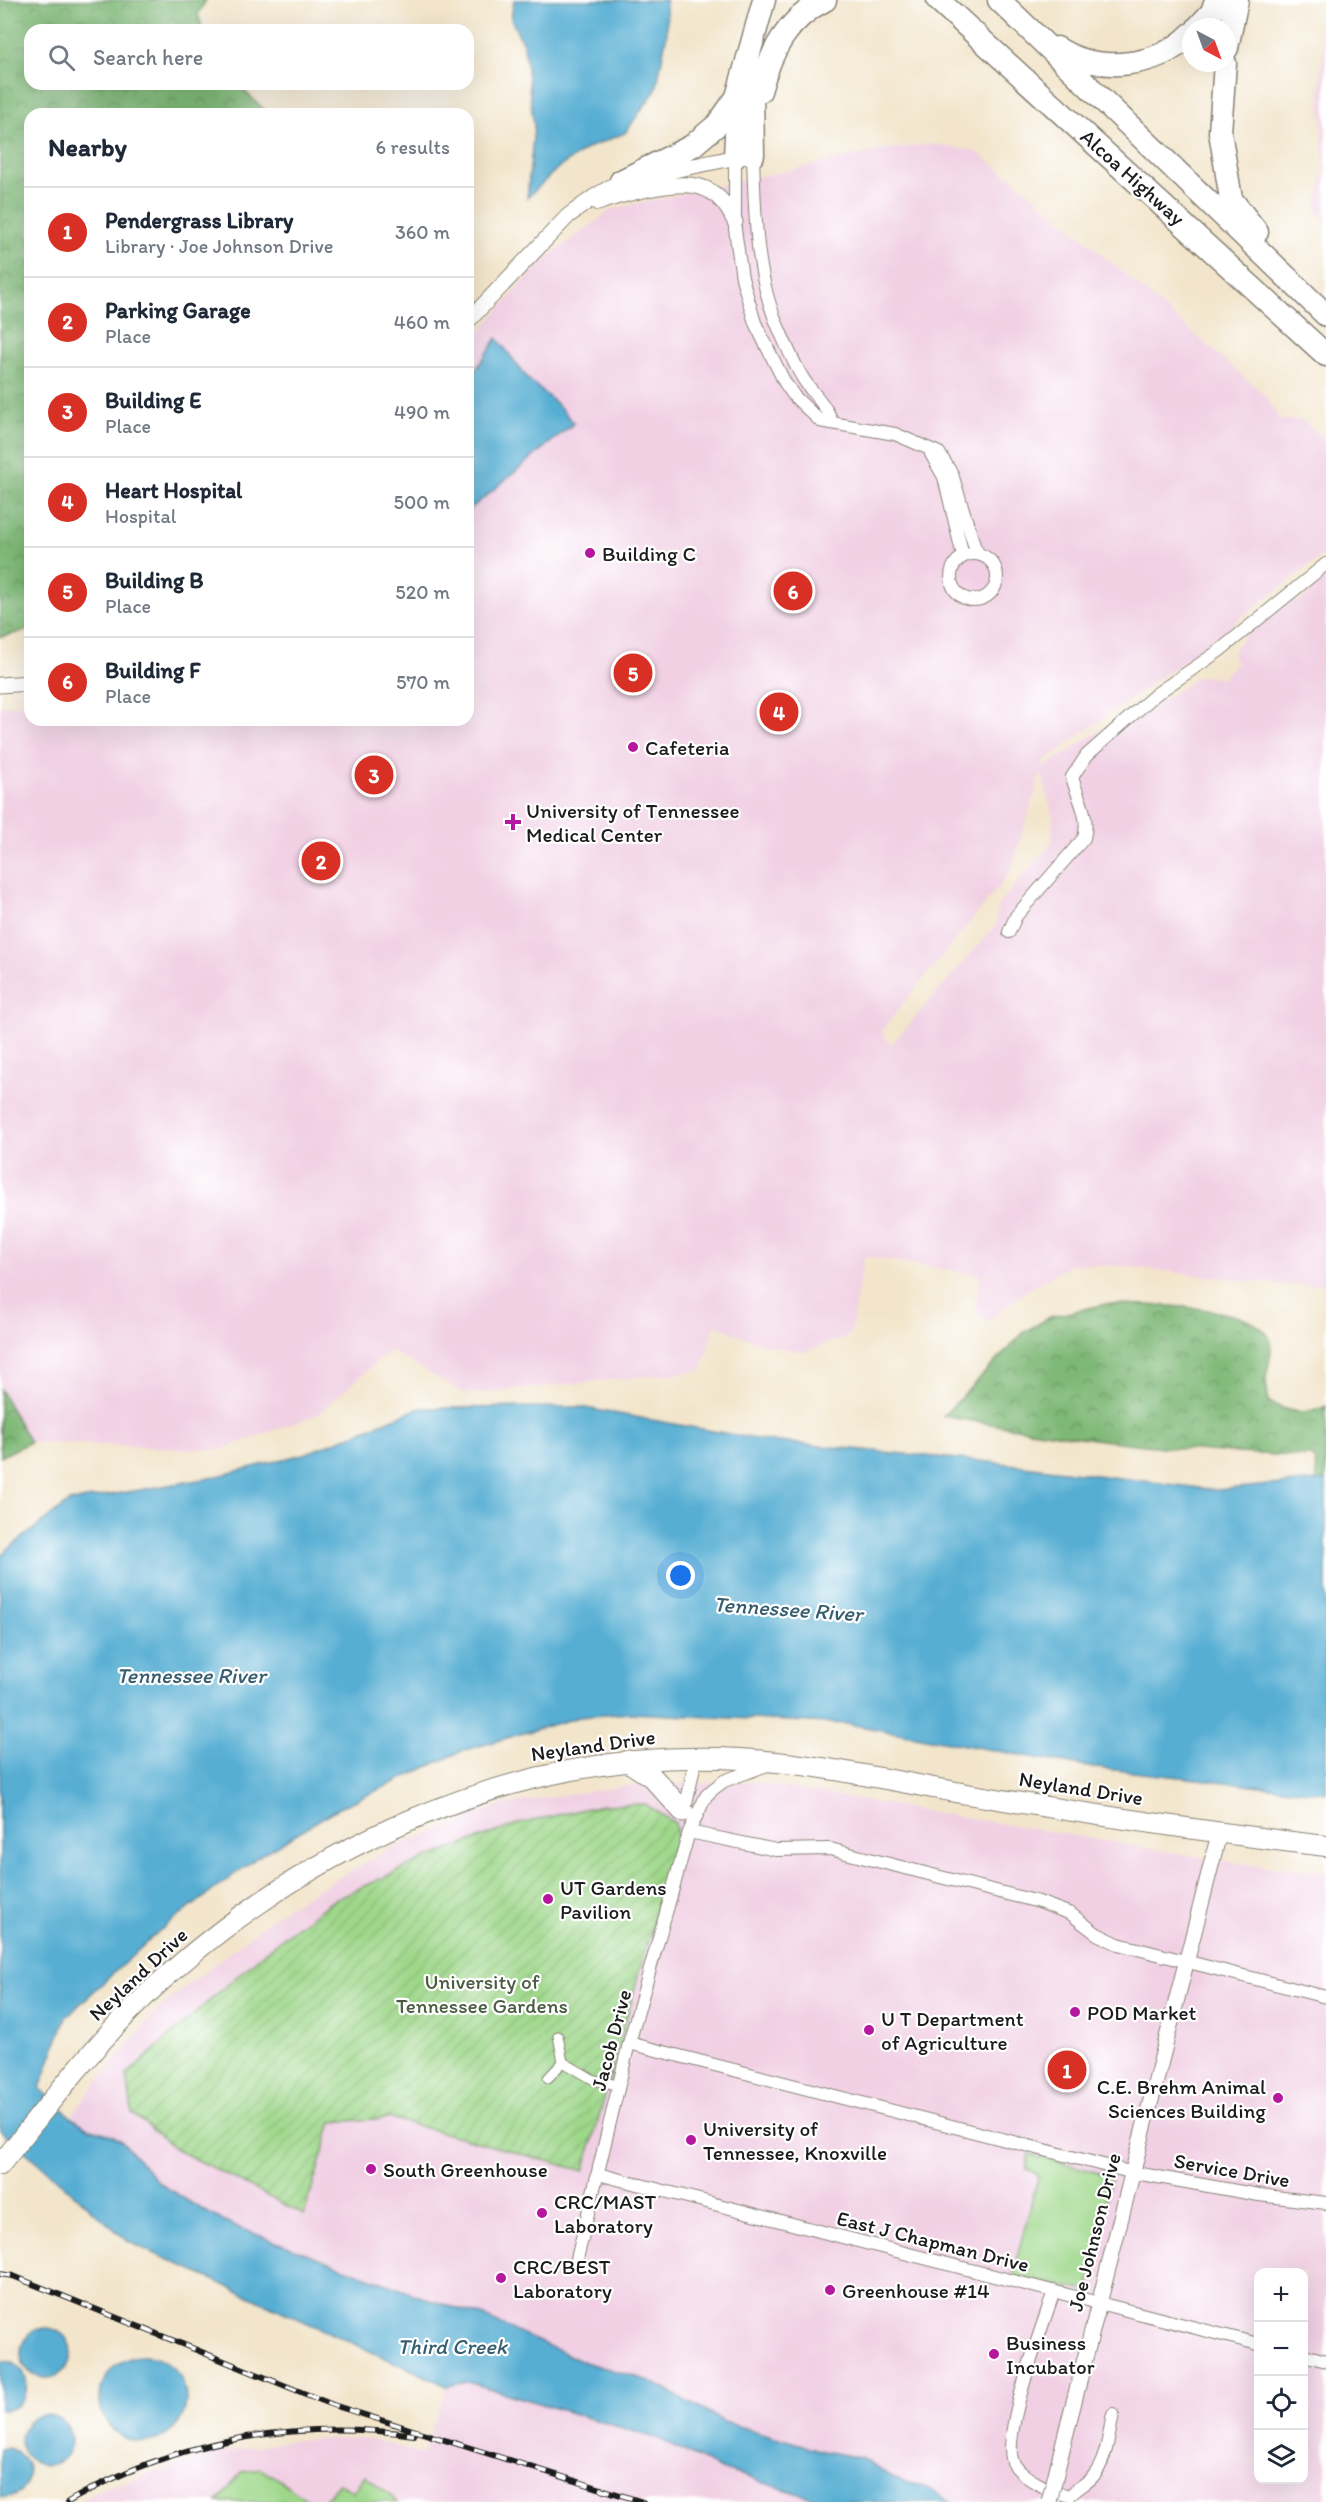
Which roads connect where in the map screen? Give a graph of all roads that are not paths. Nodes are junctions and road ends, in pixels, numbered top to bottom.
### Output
1 (748, 0) edge
2 (764, 0) edge
3 (779, 0) edge
4 (825, 0) edge
5 (919, 0) edge
6 (938, 0) edge
7 (999, 0) edge
8 (1216, 0) edge
9 (1237, 0) edge
10 (1206, 18) edge
11 (1233, 18) edge
12 (962, 23) junction
13 (1030, 30) junction
14 (1182, 42) edge
15 (1224, 72) edge
16 (737, 98) junction
17 (753, 122) junction
18 (744, 156) junction
19 (621, 181) junction
20 (567, 216) junction
21 (735, 222) junction
22 (1326, 308) edge
23 (474, 315) edge
24 (1326, 315) edge
25 (1326, 355) edge
26 (832, 422) junction
27 (925, 446) junction
28 (980, 555) junction
29 (963, 556) junction
30 (1326, 564) edge
31 (24, 683) edge
32 (0, 684) edge
33 (1009, 932) dead end
34 (696, 1758) junction
35 (628, 1761) junction
36 (776, 1762) junction
37 (683, 1811) junction
38 (689, 1832) junction
39 (1219, 1834) junction
40 (1326, 1846) edge
41 (1187, 1961) junction
42 (1326, 1997) edge
43 (558, 2036) dead end
44 (629, 2043) junction
45 (563, 2062) junction
46 (548, 2078) dead end
47 (613, 2084) dead end
48 (0, 2165) edge
49 (1130, 2172) junction
50 (598, 2174) junction
51 (1326, 2203) edge
52 (577, 2259) dead end
53 (1054, 2291) junction
54 (1100, 2302) junction
55 (1254, 2343) edge
56 (1308, 2356) edge
57 (1326, 2361) edge
58 (1113, 2414) dead end
59 (1049, 2502) edge

1 - 16 highway
2 - 16 highway
3 - 17 highway
4 - 17 highway
5 - 12 highway
6 - 12 highway, Alcoa Highway
7 - 13 highway, Alcoa Highway
8 - 10 highway
9 - 11 highway
12 - 25 highway, Alcoa Highway
13 - 14 highway
13 - 24 highway, Alcoa Highway
15 - 22 highway
16 - 18 highway
16 - 19 highway
17 - 18 highway
18 - 19 street
18 - 21 street
18 - 26 street
19 - 20 street
20 - 21 street
20 - 23 street
21 - 26 street
26 - 27 street
27 - 28 street
27 - 29 street
28 - 29 street
28 - 29 street
30 - 33 street
31 - 32 street
34 - 35 main road, Neyland Drive
34 - 36 main road, Neyland Drive
34 - 37 street
35 - 37 highway
35 - 48 main road, Neyland Drive
36 - 38 street, Jacob Drive
36 - 39 main road, Neyland Drive
37 - 38 street
38 - 41 street
38 - 44 street, Jacob Drive
39 - 40 main road, Neyland Drive
39 - 41 street, Joe Johnson Drive
41 - 42 street
41 - 49 street, Joe Johnson Drive
43 - 45 street
44 - 49 street, Service Drive
44 - 50 street, Jacob Drive
45 - 46 street
45 - 47 street
49 - 51 street, Service Drive
49 - 54 street, Joe Johnson Drive
50 - 52 street, Jacob Drive
50 - 53 street, East J Chapman Drive
53 - 54 street, East J Chapman Drive
53 - 58 street
54 - 55 street, East J Chapman Drive
54 - 59 street, Joe Johnson Drive, bridge
56 - 57 street

